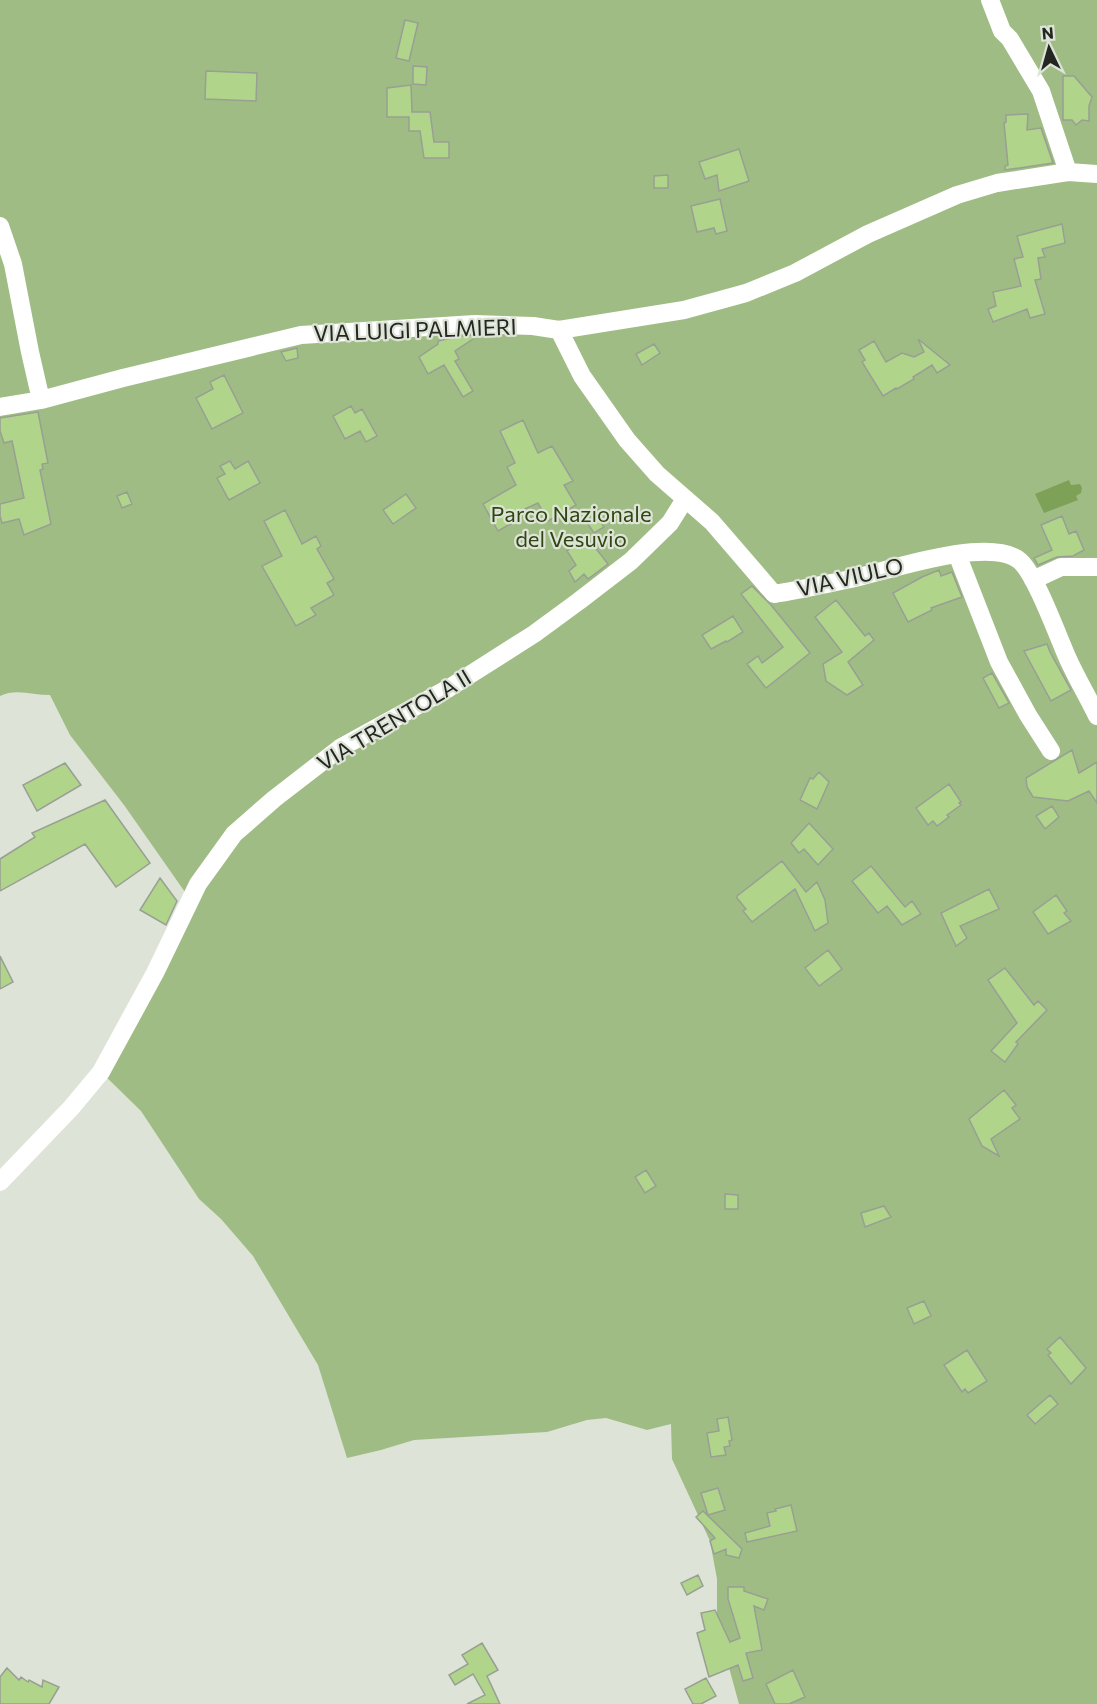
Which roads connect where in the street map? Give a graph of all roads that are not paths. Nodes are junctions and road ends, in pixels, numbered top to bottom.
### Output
1 (990, 0) edge
2 (1068, 172) junction
3 (1097, 174) edge
4 (0, 226) edge
5 (559, 330) junction
6 (41, 400) junction
7 (0, 407) edge
8 (685, 499) junction
9 (957, 554) junction
10 (1096, 567) edge
11 (1033, 580) junction
12 (1095, 708) edge
13 (1051, 751) dead end
14 (0, 1182) edge

1 - 2 street
2 - 3 street, VIA LUIGI PALMIERI
2 - 5 street, VIA LUIGI PALMIERI
4 - 6 street
5 - 6 street, VIA LUIGI PALMIERI
5 - 8 street, VIA VIULO
6 - 7 street, VIA LUIGI PALMIERI
8 - 9 street, VIA VIULO
8 - 14 street, VIA TRENTOLA II
9 - 11 street, VIA VIULO
9 - 13 street
10 - 11 street
11 - 12 street, VIA VIULO

